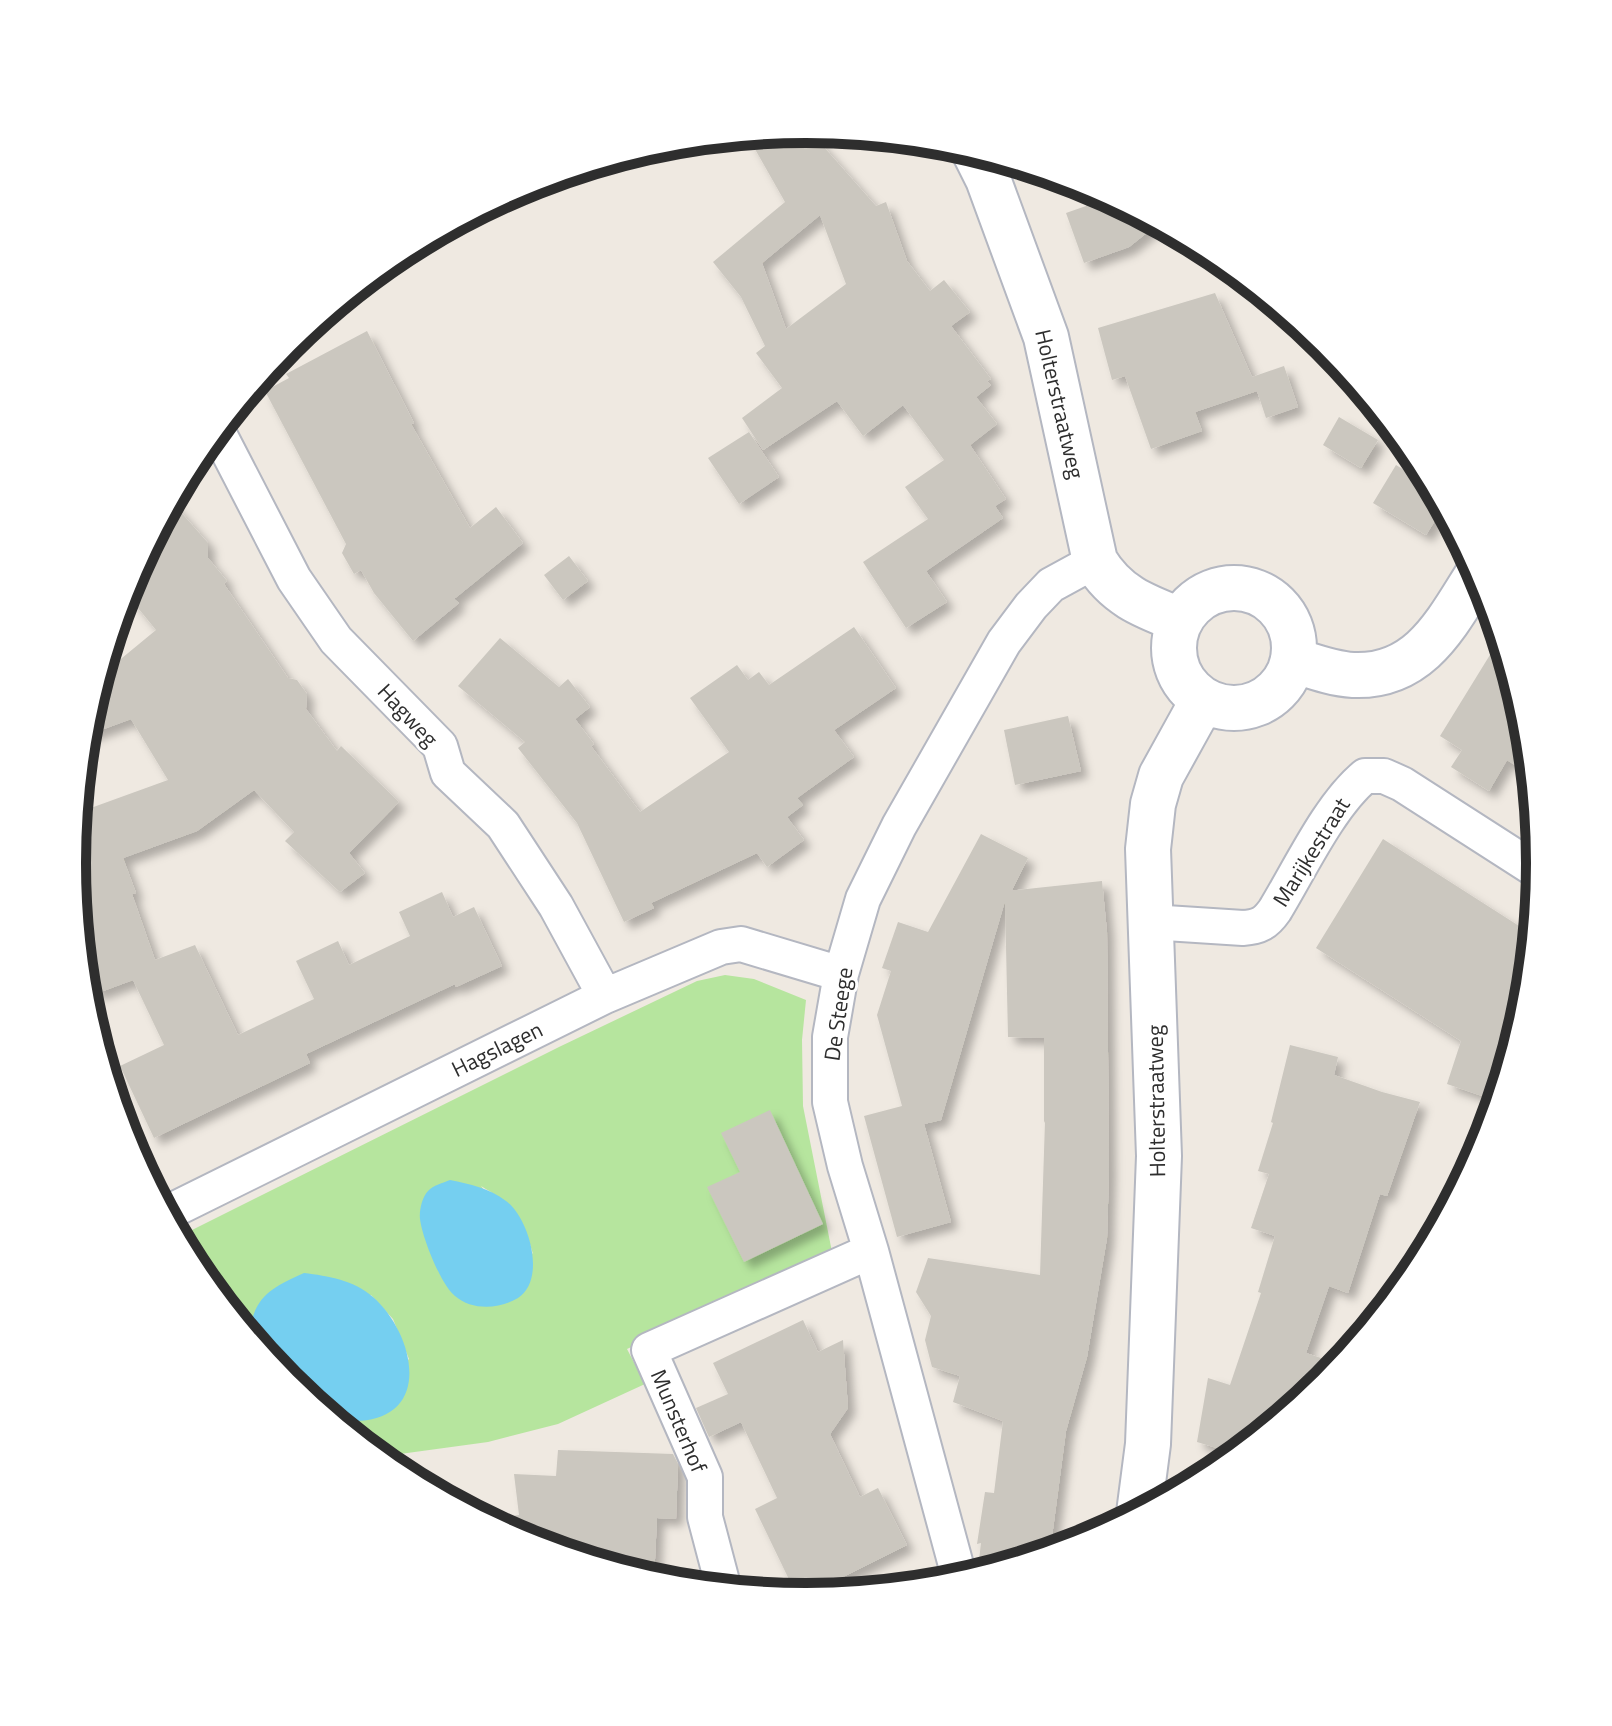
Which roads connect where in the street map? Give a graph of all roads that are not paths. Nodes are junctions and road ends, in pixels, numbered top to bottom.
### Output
1 (981, 165) edge
2 (223, 441) edge
3 (1095, 561) junction
4 (1470, 585) edge
5 (1180, 620) junction
6 (1293, 660) junction
7 (1203, 700) junction
8 (1526, 864) edge
9 (1150, 922) junction
10 (841, 974) junction
11 (605, 996) junction
12 (175, 1209) edge
13 (871, 1251) junction
14 (1141, 1500) edge
15 (956, 1567) edge
16 (721, 1578) edge

1 - 3 main road, Holterstraatweg
2 - 11 street, Hagweg
3 - 5 main road, Holterstraatweg
3 - 10 street, De Steege
4 - 6 main road
5 - 6 main road
5 - 7 main road
6 - 7 main road
7 - 9 main road, Holterstraatweg
8 - 9 street, Marijkestraat
9 - 14 main road, Holterstraatweg
10 - 11 street, Hagslagen
10 - 13 street, De Steege
11 - 12 street, Hagslagen
13 - 15 street, De Steege
13 - 16 street, Munsterhof

